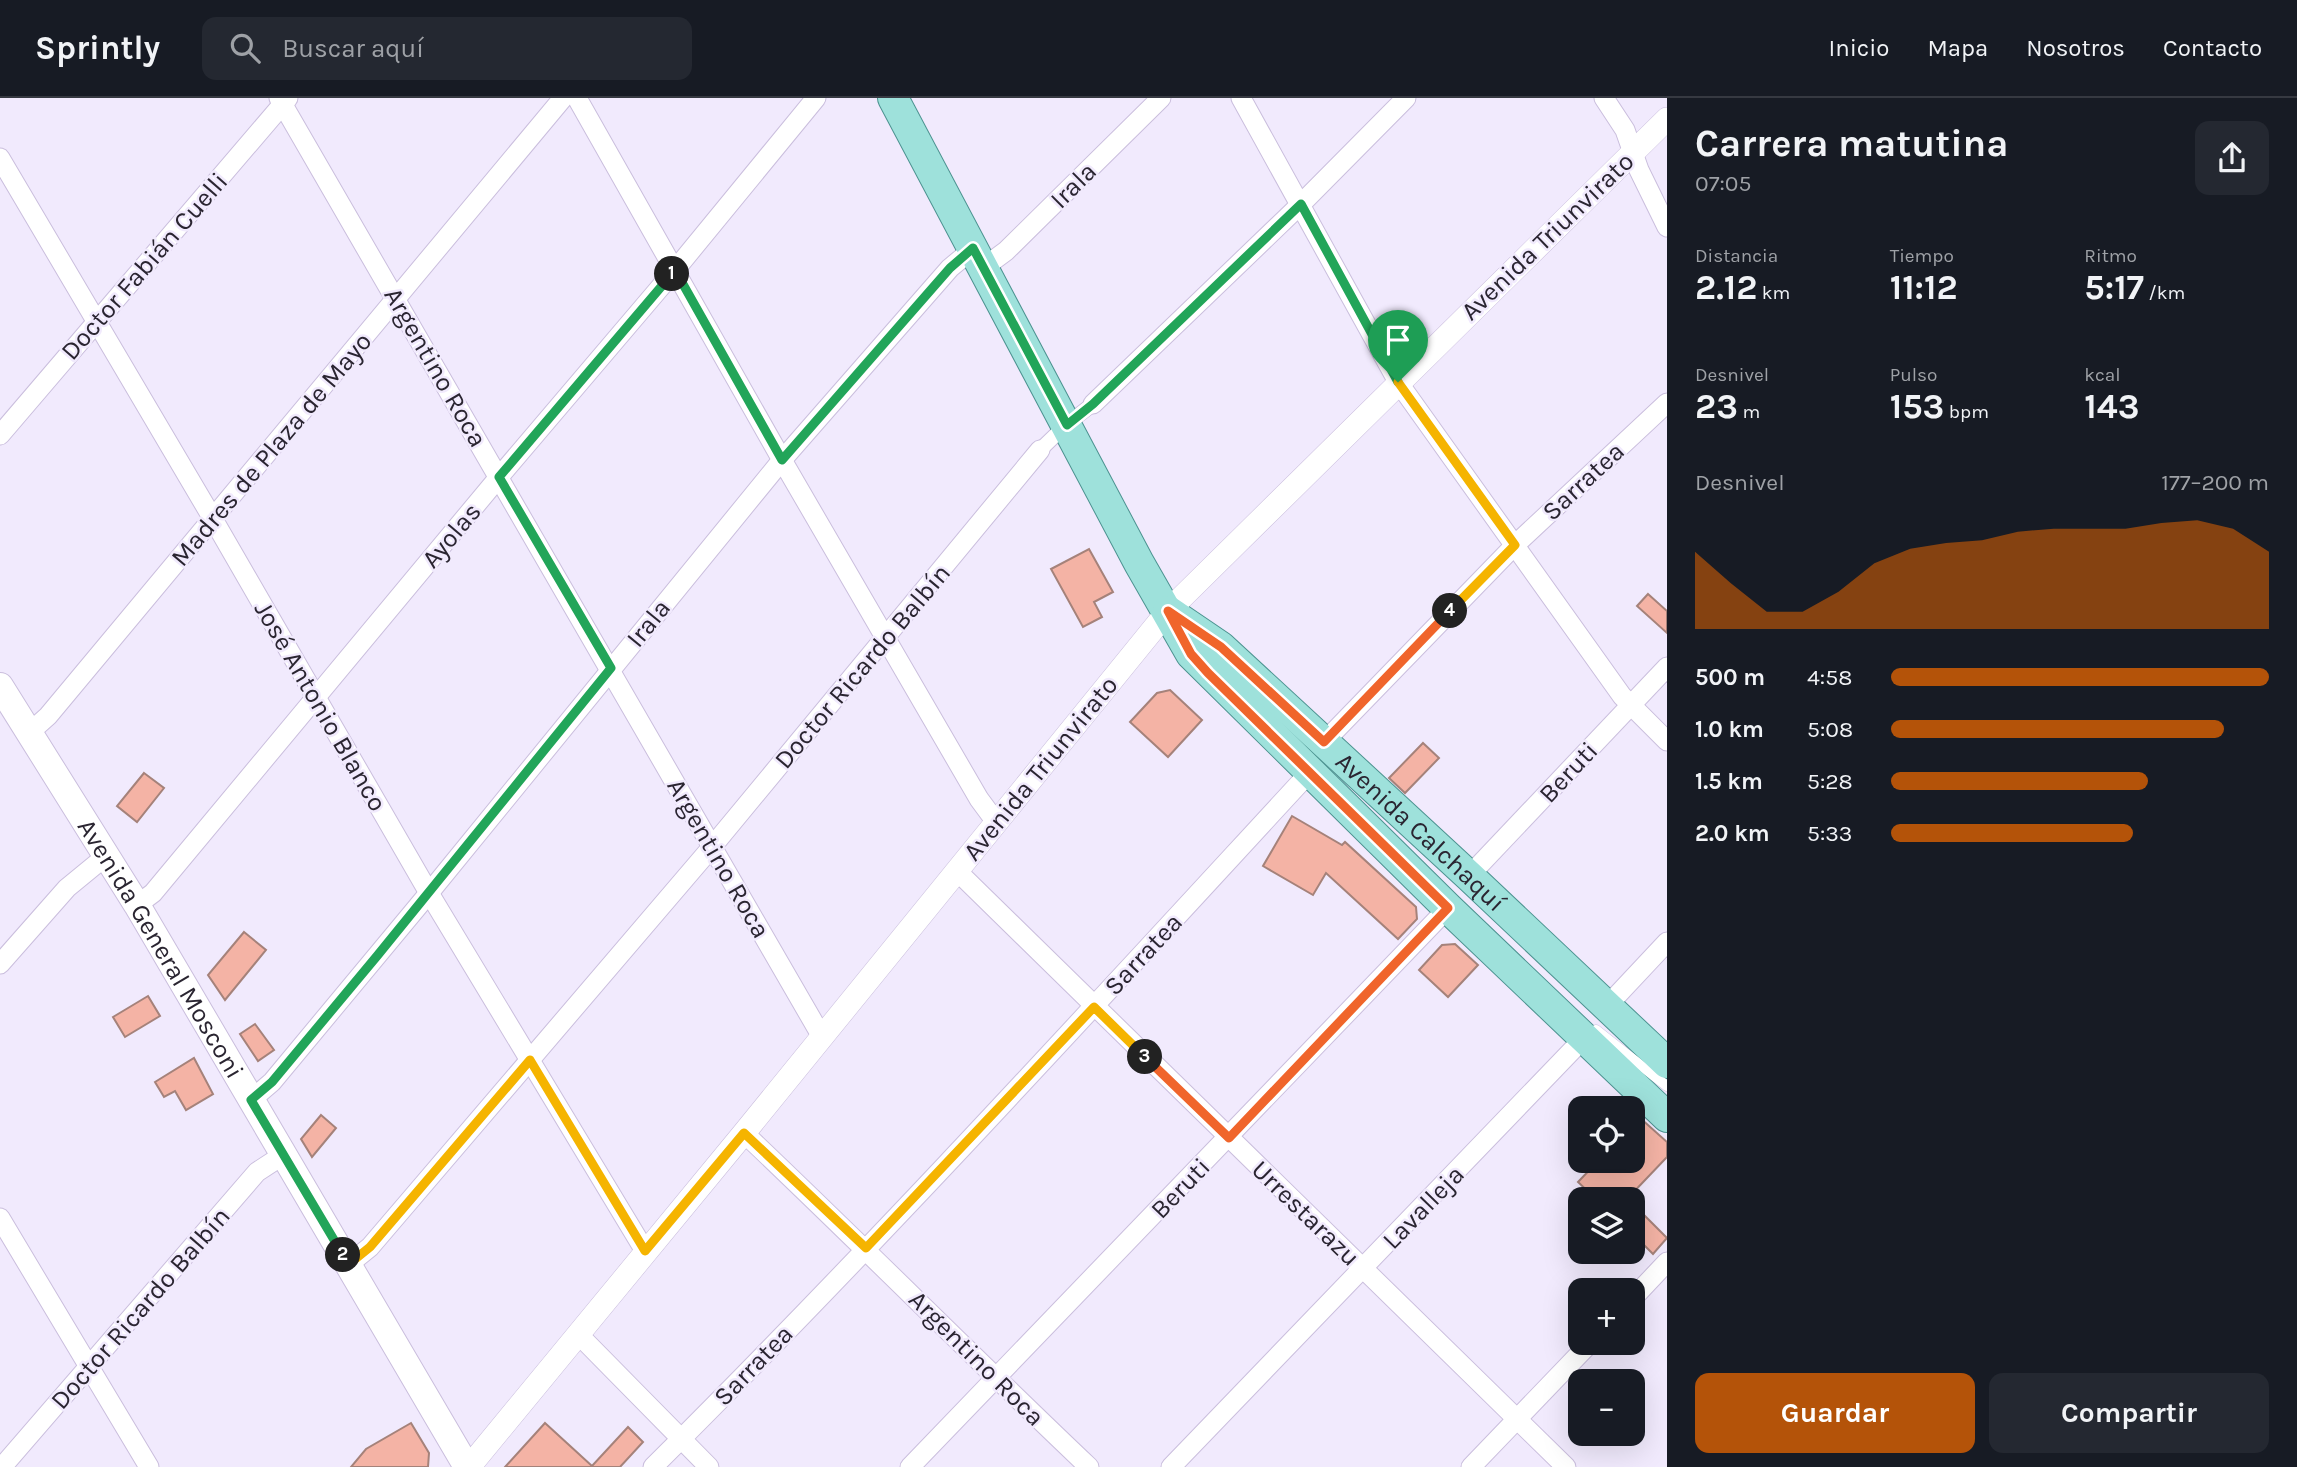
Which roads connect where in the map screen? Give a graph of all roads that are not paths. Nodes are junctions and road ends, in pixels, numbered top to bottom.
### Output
1 (563, 98) edge
2 (577, 98) edge
3 (816, 98) edge
4 (893, 98) edge
5 (1161, 98) edge
6 (1241, 98) edge
7 (1406, 98) edge
8 (1604, 98) edge
9 (284, 100) edge
10 (1667, 119) edge
11 (1634, 152) junction
12 (0, 158) edge
13 (1301, 204) junction
14 (1667, 226) edge
15 (978, 258) junction
16 (675, 270) junction
17 (396, 298) junction
18 (96, 322) junction
19 (1398, 382) junction
20 (1667, 403) edge
21 (1093, 404) joint
22 (1067, 425) junction
23 (0, 435) edge
24 (1040, 450) joint
25 (782, 460) junction
26 (499, 477) junction
27 (213, 519) junction
28 (1515, 545) junction
29 (1168, 611) junction
30 (887, 638) junction
31 (1206, 649) dead end
32 (1667, 667) edge
33 (611, 668) junction
34 (0, 686) edge
35 (317, 697) junction
36 (1630, 706) junction
37 (29, 733) junction
38 (1667, 741) edge
39 (1324, 742) junction
40 (1310, 772) junction
41 (996, 822) junction
42 (711, 848) junction
43 (106, 856) junction
44 (957, 871) junction
45 (1469, 876) junction
46 (429, 893) junction
47 (137, 905) junction
48 (1448, 908) junction
49 (1667, 942) edge
50 (0, 964) edge
51 (1094, 1007) junction
52 (1592, 1021) junction
53 (822, 1037) junction
54 (530, 1060) junction
55 (1667, 1063) edge
56 (1667, 1086) edge
57 (251, 1100) junction
58 (1667, 1102) edge
59 (1667, 1116) edge
60 (744, 1133) junction
61 (1229, 1138) junction
62 (283, 1155) junction
63 (0, 1217) edge
64 (866, 1248) junction
65 (645, 1251) junction
66 (1667, 1262) edge
67 (349, 1264) junction
68 (1364, 1269) junction
69 (1645, 1285) edge
70 (578, 1334) junction
71 (1579, 1355) edge
72 (90, 1367) junction
73 (995, 1379) junction
74 (1517, 1420) junction
75 (681, 1439) junction
76 (2, 1467) edge
77 (149, 1467) edge
78 (468, 1467) edge
79 (653, 1467) edge
80 (709, 1467) edge
81 (910, 1467) edge
82 (1089, 1467) edge
83 (1171, 1467) edge
84 (1471, 1467) edge
85 (1566, 1467) edge

1 - 17 street, Madres de Plaza de Mayo
2 - 16 street
3 - 16 street, Ayolas
4 - 15 main road, Avenida Calchaquí
5 - 15 street, Irala
6 - 13 street
7 - 13 street, Doctor Ricardo Balbín
8 - 11 street
9 - 17 street, Argentino Roca
9 - 18 street, Doctor Fabián Cuelli
10 - 11 street, Avenida Triunvirato
11 - 14 street
11 - 19 street, Avenida Triunvirato
12 - 18 street, José Antonio Blanco
13 - 19 street
13 - 21 street, Doctor Ricardo Balbín
15 - 22 main road, Avenida Calchaquí
15 - 25 street, Irala
16 - 25 street
16 - 26 street, Ayolas
17 - 26 street, Argentino Roca
17 - 27 street, Madres de Plaza de Mayo
18 - 23 street, Doctor Fabián Cuelli
18 - 27 street, José Antonio Blanco
19 - 28 street
19 - 29 street, Avenida Triunvirato
20 - 28 street, Sarratea
21 - 22 street, Doctor Ricardo Balbín
22 - 24 street, Doctor Ricardo Balbín
22 - 29 main road, Avenida Calchaquí
24 - 30 street, Doctor Ricardo Balbín
25 - 30 street
25 - 33 street, Irala
26 - 33 street, Argentino Roca
26 - 35 street, Ayolas
27 - 35 street, José Antonio Blanco
27 - 37 street, Madres de Plaza de Mayo
28 - 36 street
28 - 39 street, Sarratea
29 - 31 lane
29 - 39 main road, Avenida Calchaquí
29 - 40 main road, Avenida Calchaquí
29 - 41 street, Avenida Triunvirato
30 - 41 street
30 - 42 street, Doctor Ricardo Balbín
32 - 36 street, Beruti
33 - 42 street, Argentino Roca
33 - 46 street, Irala
34 - 37 main road, Avenida General Mosconi
35 - 46 street, José Antonio Blanco
35 - 47 street, Ayolas
36 - 38 street
36 - 45 street, Beruti
37 - 43 main road, Avenida General Mosconi
39 - 45 main road, Avenida Calchaquí
40 - 48 main road, Avenida Calchaquí
40 - 51 street, Sarratea
41 - 44 street, Avenida Triunvirato
42 - 53 street, Argentino Roca
42 - 54 street, Doctor Ricardo Balbín
43 - 47 main road, Avenida General Mosconi
43 - 50 street
44 - 51 street, Urrestarazu
44 - 53 street, Avenida Triunvirato
45 - 52 main road, Avenida Calchaquí
46 - 54 street, José Antonio Blanco
46 - 57 street, Irala
47 - 57 main road, Avenida General Mosconi
48 - 52 main road, Avenida Calchaquí
48 - 61 street, Beruti
49 - 52 street, Lavalleja
51 - 61 street, Urrestarazu
51 - 64 street, Sarratea
52 - 55 main road, Avenida Calchaquí
52 - 56 lane
52 - 58 lane
52 - 59 main road, Avenida Calchaquí
52 - 68 street, Lavalleja
53 - 60 street, Avenida Triunvirato
54 - 65 street, José Antonio Blanco
54 - 67 street, Doctor Ricardo Balbín
57 - 62 main road, Avenida General Mosconi
60 - 64 street, Argentino Roca
60 - 65 street, Avenida Triunvirato
61 - 68 street, Urrestarazu
61 - 73 street, Beruti
62 - 67 main road, Avenida General Mosconi
62 - 72 street, Doctor Ricardo Balbín
63 - 72 street
64 - 73 street, Argentino Roca
64 - 75 street, Sarratea
65 - 70 street, Avenida Triunvirato
66 - 69 street
67 - 78 main road, Avenida General Mosconi
68 - 74 street, Urrestarazu
68 - 83 street, Lavalleja
70 - 75 street
70 - 78 street, Avenida Triunvirato
71 - 74 street
72 - 76 street, Doctor Ricardo Balbín
72 - 77 street
73 - 81 street, Beruti
73 - 82 street, Argentino Roca
74 - 84 street
74 - 85 street, Urrestarazu
75 - 79 street, Sarratea
75 - 80 street

